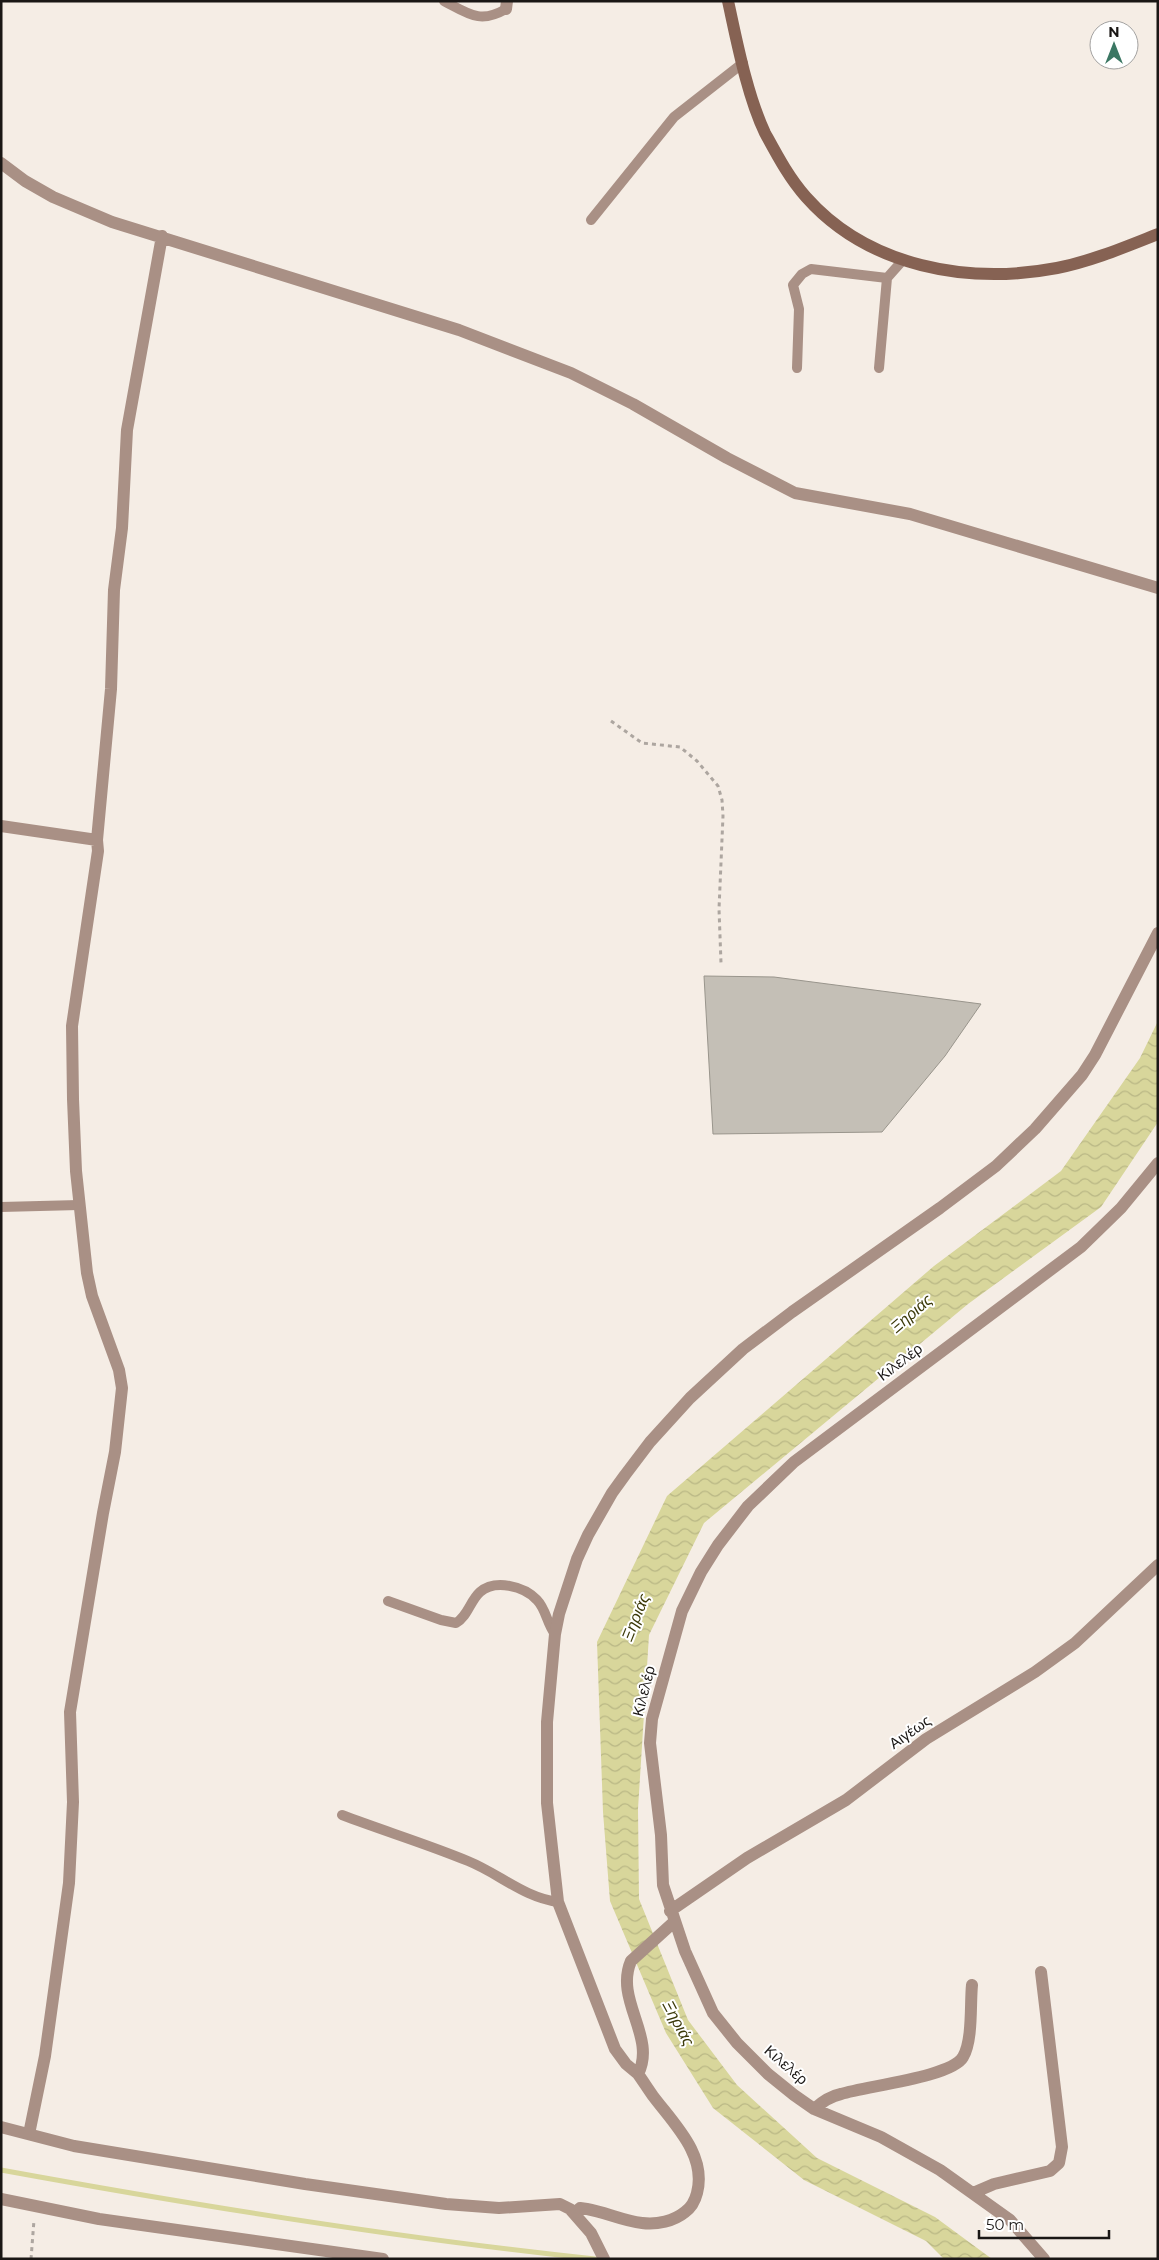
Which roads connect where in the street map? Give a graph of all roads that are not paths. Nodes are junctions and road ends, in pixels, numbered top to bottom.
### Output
1 (444, 1) edge
2 (728, 1) edge
3 (506, 5) edge
4 (743, 63) junction
5 (1, 163) edge
6 (591, 220) dead end
7 (1158, 234) edge
8 (162, 236) junction
9 (903, 260) junction
10 (887, 278) junction
11 (797, 368) dead end
12 (879, 368) dead end
13 (1158, 588) edge
14 (1, 826) edge
15 (97, 840) junction
16 (1158, 933) edge
17 (1158, 1162) edge
18 (79, 1205) junction
19 (1, 1207) edge
20 (1158, 1565) edge
21 (388, 1601) dead end
22 (555, 1634) junction
23 (342, 1816) dead end
24 (553, 1902) junction
25 (672, 1917) junction
26 (1041, 1972) dead end
27 (972, 1985) dead end
28 (638, 2074) junction
29 (814, 2109) junction
30 (1, 2127) edge
31 (29, 2134) junction
32 (973, 2193) junction
33 (1, 2199) edge
34 (574, 2212) junction
35 (383, 2259) edge
36 (604, 2259) edge
37 (1044, 2259) edge

1 - 3 lane
2 - 4 street
4 - 6 lane
4 - 9 street
5 - 8 street
7 - 9 street
8 - 13 street
8 - 15 street
9 - 10 lane
10 - 11 lane
10 - 12 lane
14 - 15 street
15 - 18 street
16 - 22 street
17 - 25 street, Κιλελέρ
18 - 19 lane
18 - 31 street
20 - 25 street, Αιγέως
21 - 22 lane
22 - 24 street
23 - 24 lane
24 - 28 street
25 - 28 street, Αιγέως
25 - 29 street, Κιλελέρ
26 - 32 street
27 - 29 street
28 - 34 street
29 - 32 street, Κιλελέρ
30 - 31 street
31 - 34 street
32 - 37 street, Κιλελέρ
33 - 35 street
34 - 36 street

